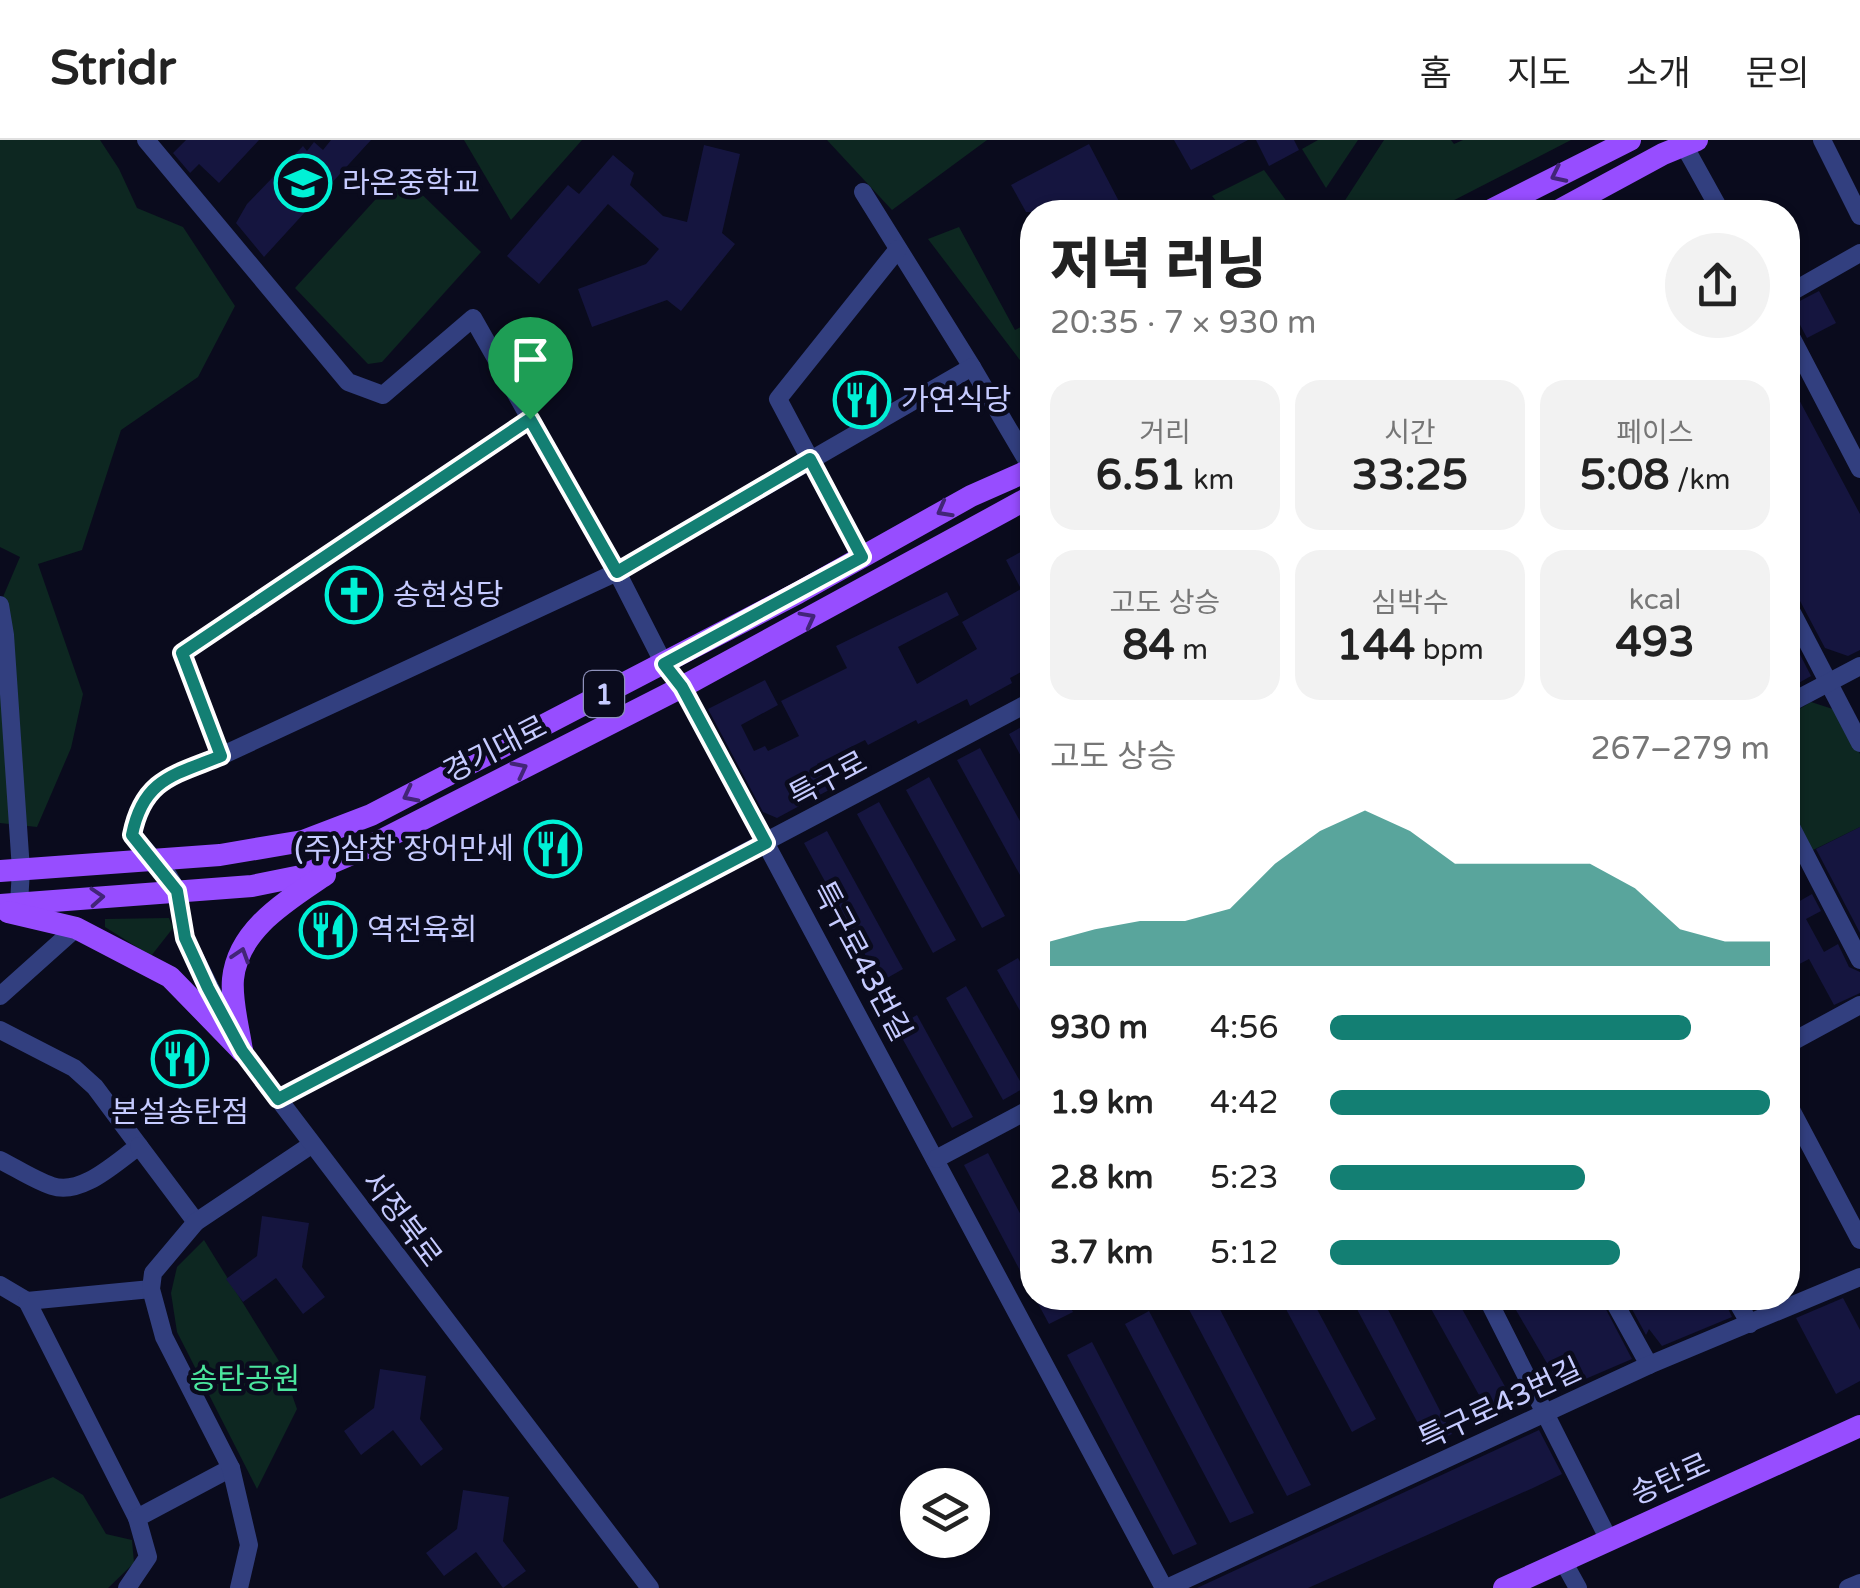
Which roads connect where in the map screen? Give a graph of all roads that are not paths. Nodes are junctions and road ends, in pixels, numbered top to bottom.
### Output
1 (146, 140) edge
2 (1630, 140) edge
3 (1822, 140) edge
4 (1688, 142) edge
5 (862, 192) dead end
6 (1512, 200) edge
7 (1578, 200) edge
8 (1715, 200) edge
9 (1860, 216) edge
10 (898, 249) junction
11 (1860, 253) edge
12 (1800, 287) edge
13 (1800, 355) edge
14 (972, 366) junction
15 (530, 419) junction
16 (1020, 448) edge
17 (810, 459) junction
18 (1860, 469) edge
19 (1020, 474) edge
20 (1020, 503) edge
21 (862, 557) junction
22 (617, 572) junction
23 (0, 605) edge
24 (1800, 628) edge
25 (664, 664) junction
26 (1860, 666) edge
27 (1829, 682) junction
28 (682, 687) junction
29 (1800, 698) edge
30 (1020, 707) edge
31 (1860, 743) edge
32 (221, 756) junction
33 (766, 843) junction
34 (1800, 844) edge
35 (155, 860) junction
36 (339, 860) junction
37 (10, 871) edge
38 (177, 891) junction
39 (6, 906) edge
40 (76, 928) junction
41 (1860, 960) edge
42 (0, 996) edge
43 (1860, 1005) edge
44 (0, 1030) edge
45 (1800, 1038) edge
46 (242, 1051) junction
47 (278, 1099) junction
48 (1020, 1114) edge
49 (1800, 1127) edge
50 (311, 1145) junction
51 (139, 1146) junction
52 (0, 1160) edge
53 (936, 1160) junction
54 (196, 1222) junction
55 (1860, 1240) edge
56 (1860, 1277) edge
57 (0, 1285) edge
58 (151, 1290) junction
59 (27, 1301) junction
60 (1800, 1303) edge
61 (1493, 1310) edge
62 (1618, 1310) edge
63 (1742, 1310) edge
64 (1783, 1310) edge
65 (1750, 1324) junction
66 (1648, 1365) junction
67 (1547, 1412) junction
68 (1860, 1426) edge
69 (230, 1468) junction
70 (137, 1518) junction
71 (1609, 1540) junction
72 (1563, 1561) junction
73 (1860, 1583) edge
74 (127, 1588) edge
75 (239, 1588) edge
76 (650, 1588) edge
77 (1166, 1588) edge
78 (1504, 1588) edge
79 (1578, 1588) edge
80 (1848, 1588) edge

1 - 15 street, 특구로43번길
2 -> 6 main road
3 - 9 street
4 - 7 main road
4 - 8 street
5 - 10 street
10 - 14 street
10 - 17 street
11 - 12 street
13 - 18 street
14 - 16 street
14 - 17 street
15 - 22 street, 특구로43번길
15 - 32 street
17 - 21 street
17 - 22 street
19 -> 21 main road, 경기대로 / 1
28 -> 20 main road, 경기대로 / 1
21 - 25 main road, 경기대로 / 1
22 - 25 street, 특구로43번길
22 - 32 street
23 - 37 street
24 - 27 street
25 - 28 street, 특구로43번길
25 -> 35 main road, 경기대로 / 1
26 - 27 street
27 - 29 street
27 - 31 street
28 - 33 street, 특구로43번길
36 -> 28 main road, 경기대로 / 1
30 - 33 street, 특구로
32 - 35 street, 서정북로
33 - 47 street, 특구로
33 - 53 street, 특구로43번길
34 - 41 street
35 - 37 main road, 경기대로 / 1
35 - 38 street, 서정북로
36 - 38 main road, 경기대로 / 1
46 -> 36 main road
37 - 39 street
39 -> 38 main road, 경기대로 / 1
38 - 46 street, 서정북로
39 - 40 main road
40 - 42 street
40 - 46 main road
43 - 45 street
44 - 51 street
46 - 47 street, 서정북로
47 - 50 street, 서정북로
48 - 53 street
49 - 55 street
50 - 54 street
50 - 76 street, 서정북로
51 - 52 street
51 - 54 street
53 - 77 street, 특구로43번길
54 - 58 street
56 - 60 street, 특구로43번길
57 - 59 street
58 - 59 street
58 - 69 street
59 - 70 street
61 - 67 street
62 - 66 street
63 - 65 street
64 - 65 street, 특구로43번길
65 - 66 street, 특구로43번길
66 - 67 street, 특구로43번길
67 - 71 street
67 - 77 street, 특구로43번길
68 - 71 main road, 송탄로
69 - 70 street
69 - 75 street
70 - 74 street
71 - 72 main road, 송탄로
72 - 78 main road, 송탄로
72 - 79 street
73 - 80 street

